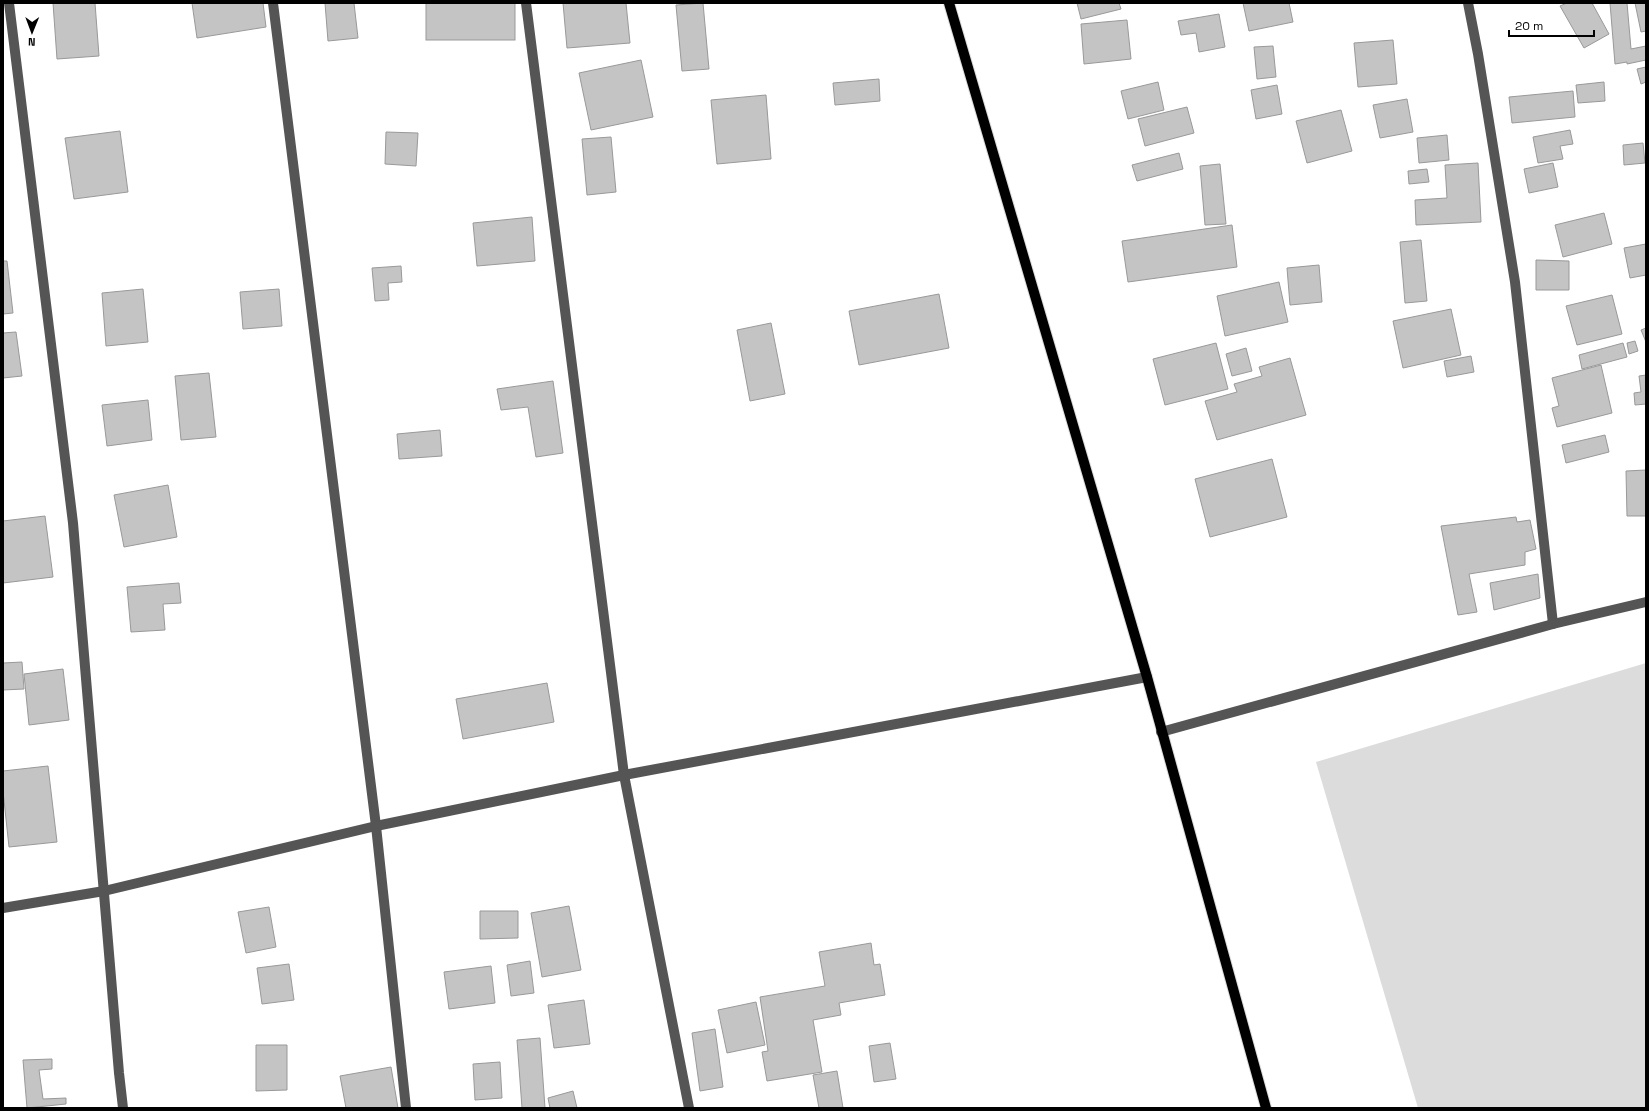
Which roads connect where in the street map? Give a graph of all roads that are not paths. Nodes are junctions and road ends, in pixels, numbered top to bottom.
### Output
1 (9, 3) edge
2 (273, 3) edge
3 (526, 3) edge
4 (948, 3) edge
5 (1468, 3) edge
6 (1646, 602) edge
7 (1552, 624) junction
8 (1147, 677) junction
9 (1161, 732) junction
10 (624, 775) junction
11 (376, 826) junction
12 (104, 891) junction
13 (3, 908) edge
14 (123, 1108) edge
15 (406, 1108) edge
16 (689, 1108) edge
17 (1266, 1108) edge

1 - 12 street
2 - 11 street
3 - 10 street
4 - 8 main road
5 - 7 street
6 - 7 street
7 - 9 street
8 - 9 main road
8 - 10 street
9 - 17 main road
10 - 11 street
10 - 16 street
11 - 12 street
11 - 15 street
12 - 13 street
12 - 14 street

